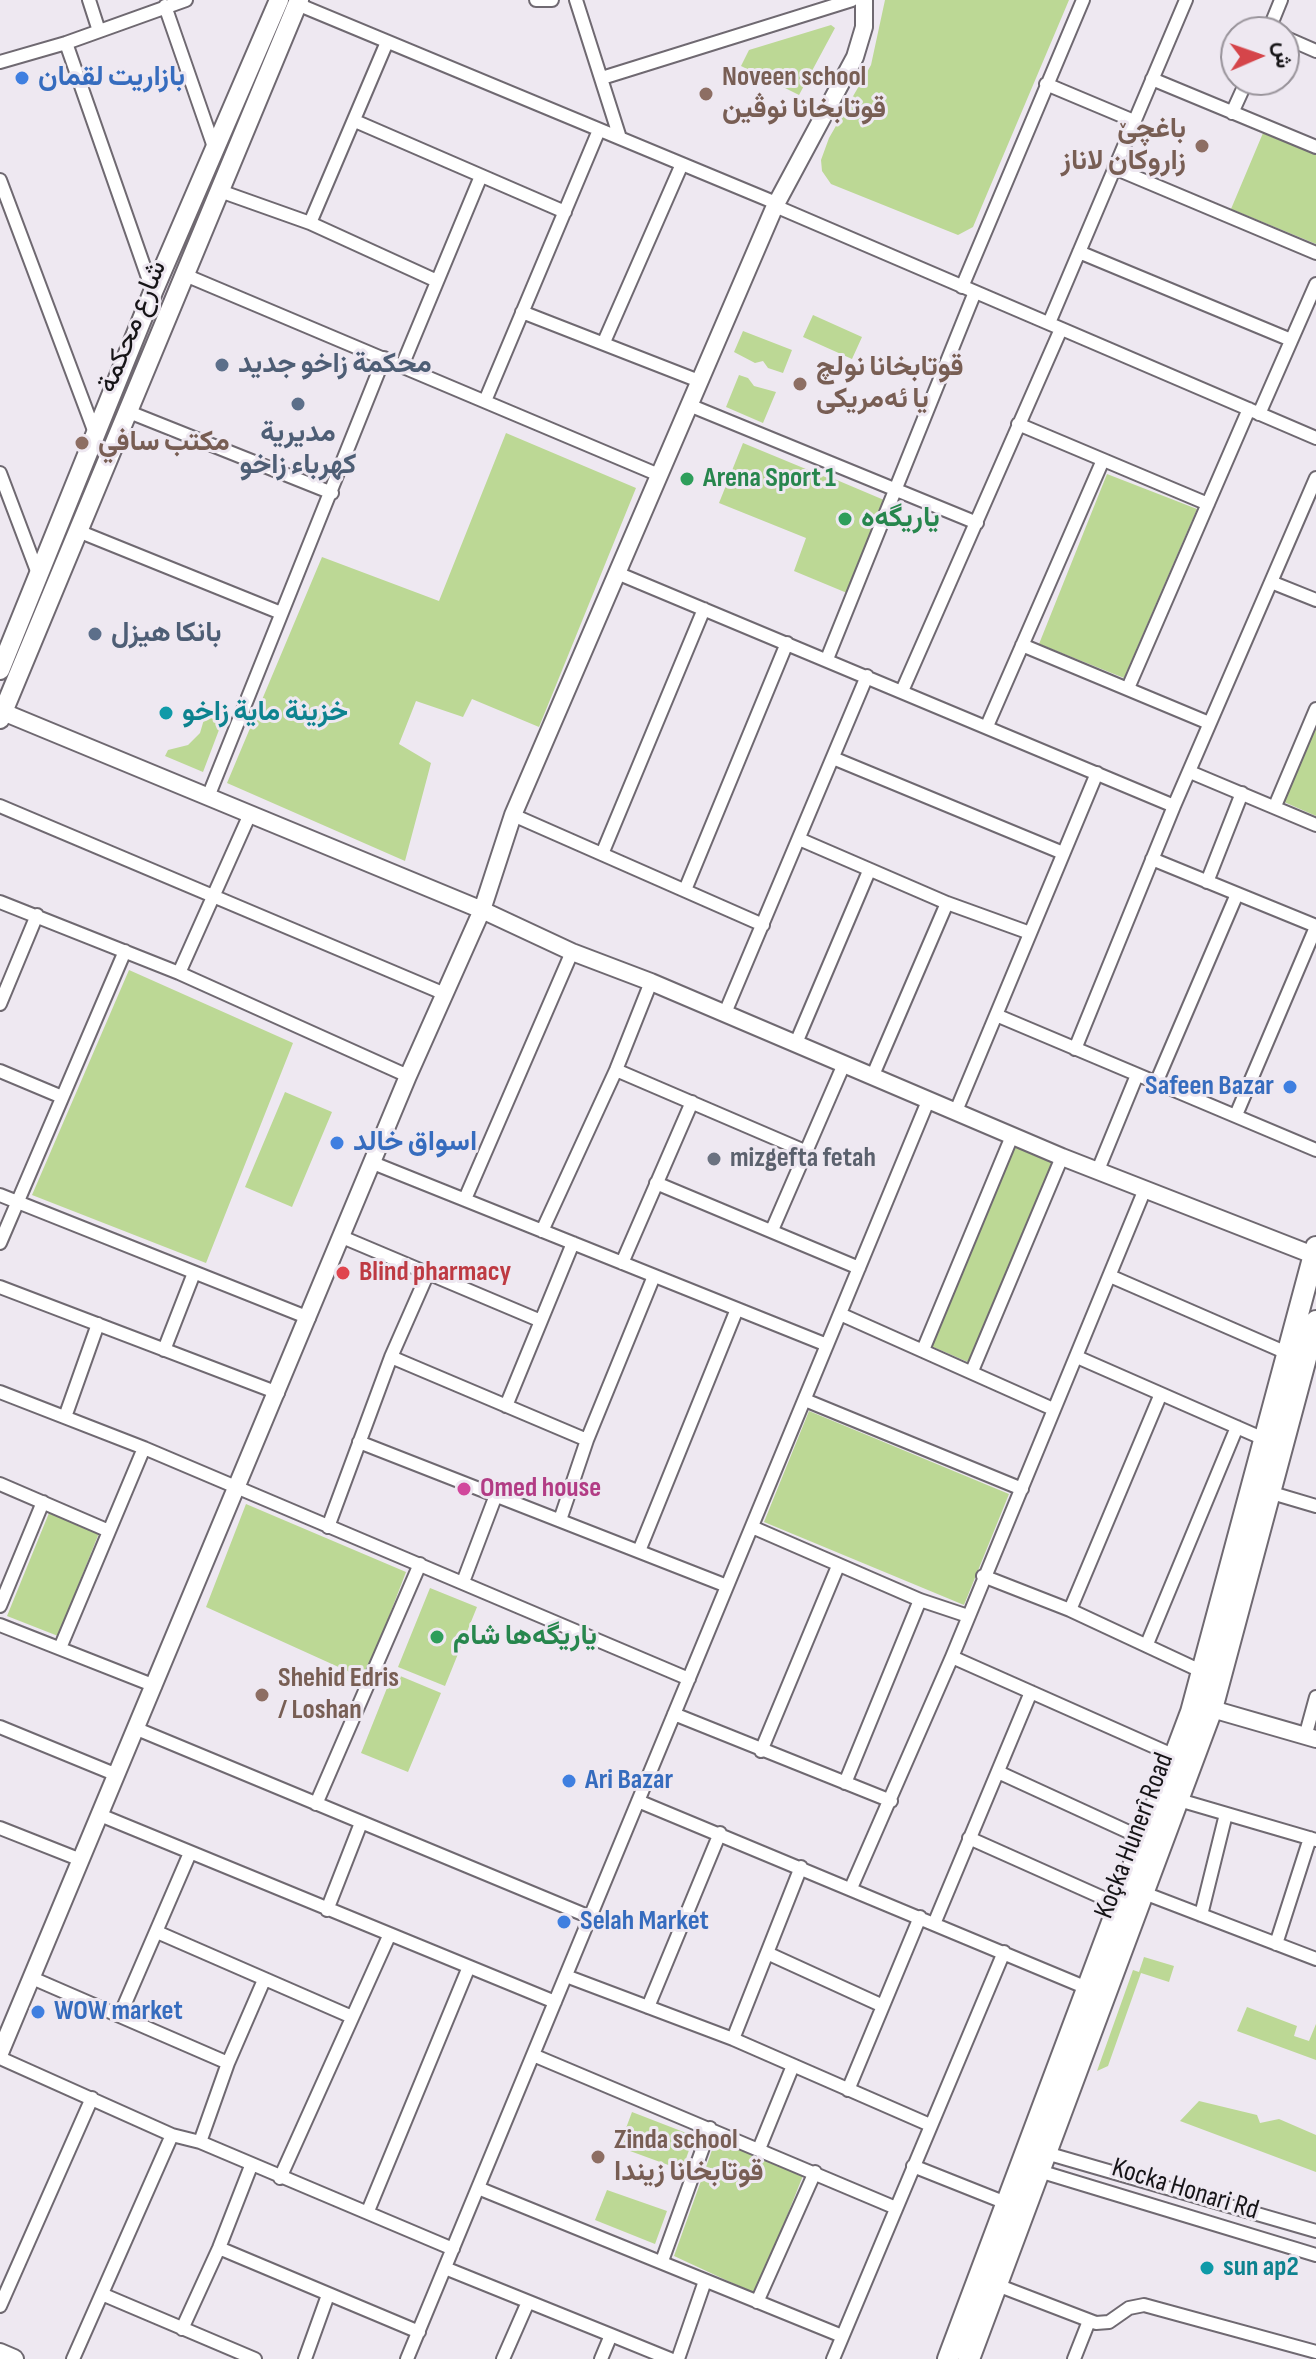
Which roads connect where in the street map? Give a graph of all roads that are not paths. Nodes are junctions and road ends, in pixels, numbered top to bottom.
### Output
1 (89, 0) edge
2 (186, 0) edge
3 (536, 0) edge
4 (552, 0) edge
5 (576, 0) edge
6 (852, 0) edge
7 (864, 0) edge
8 (1083, 0) edge
9 (1186, 0) edge
10 (292, 1) edge
11 (165, 6) junction
12 (99, 31) junction
13 (387, 42) junction
14 (66, 43) junction
15 (0, 62) edge
16 (602, 78) junction
17 (1152, 79) junction
18 (1046, 84) junction
19 (1240, 96) edge
20 (1232, 113) junction
21 (355, 121) junction
22 (1134, 121) junction
23 (599, 130) junction
24 (620, 138) junction
25 (1316, 147) edge
26 (216, 153) junction
27 (682, 164) junction
28 (1114, 168) junction
29 (481, 176) junction
30 (0, 181) edge
31 (220, 191) junction
32 (775, 205) junction
33 (565, 212) junction
34 (310, 223) junction
35 (1079, 252) junction
36 (1316, 253) edge
37 (185, 275) junction
38 (437, 281) junction
39 (1316, 284) edge
40 (962, 287) junction
41 (153, 292) junction
42 (975, 292) junction
43 (522, 312) junction
44 (1055, 326) junction
45 (137, 332) junction
46 (157, 340) junction
47 (1291, 340) junction
48 (604, 342) junction
49 (384, 358) junction
50 (402, 366) junction
51 (699, 381) junction
52 (485, 401) junction
53 (689, 405) junction
54 (1254, 411) junction
55 (129, 412) junction
56 (1018, 424) junction
57 (95, 433) junction
58 (1316, 438) edge
59 (1103, 460) junction
60 (0, 473) edge
61 (659, 475) junction
62 (1316, 478) edge
63 (896, 488) junction
64 (332, 493) junction
65 (1208, 504) junction
66 (977, 523) junction
67 (78, 531) junction
68 (37, 571) junction
69 (617, 573) junction
70 (1271, 582) junction
71 (1316, 600) edge
72 (704, 609) junction
73 (281, 613) junction
74 (6, 642) edge
75 (787, 643) junction
76 (1022, 645) junction
77 (827, 659) junction
78 (0, 670) edge
79 (867, 676) junction
80 (1128, 688) junction
81 (902, 691) junction
82 (1316, 709) edge
83 (2, 715) edge
84 (1209, 723) junction
85 (987, 726) junction
86 (833, 758) junction
87 (1190, 772) junction
88 (1097, 773) junction
89 (1242, 793) junction
90 (208, 797) junction
91 (0, 806) edge
92 (1174, 806) junction
93 (1275, 806) junction
94 (250, 814) junction
95 (513, 815) junction
96 (1316, 825) edge
97 (799, 839) junction
98 (1063, 853) junction
99 (602, 854) junction
100 (1152, 859) junction
101 (869, 871) junction
102 (1207, 882) junction
103 (685, 890) junction
104 (1237, 894) junction
105 (213, 897) junction
106 (0, 902) edge
107 (947, 903) junction
108 (482, 910) junction
109 (37, 915) junction
110 (763, 925) junction
111 (1316, 926) edge
112 (1030, 933) junction
113 (125, 951) junction
114 (572, 952) junction
115 (179, 973) junction
116 (651, 982) junction
117 (445, 994) junction
118 (0, 1004) edge
119 (725, 1013) junction
120 (996, 1015) junction
121 (796, 1043) junction
122 (1075, 1049) junction
123 (844, 1064) junction
124 (616, 1070) junction
125 (0, 1071) edge
126 (873, 1075) junction
127 (1137, 1075) junction
128 (408, 1076) junction
129 (1156, 1083) junction
130 (62, 1097) junction
131 (928, 1101) junction
132 (692, 1102) junction
133 (956, 1111) junction
134 (1236, 1115) junction
135 (1012, 1136) junction
136 (1316, 1150) edge
137 (807, 1152) junction
138 (1062, 1157) junction
139 (373, 1163) junction
140 (1098, 1170) junction
141 (656, 1183) junction
142 (1145, 1189) junction
143 (0, 1195) edge
144 (465, 1199) junction
145 (16, 1201) junction
146 (772, 1230) junction
147 (542, 1231) junction
148 (342, 1237) junction
149 (0, 1243) edge
150 (573, 1243) junction
151 (1315, 1251) edge
152 (622, 1263) junction
153 (859, 1268) junction
154 (194, 1273) junction
155 (428, 1273) junction
156 (654, 1276) junction
157 (1110, 1276) junction
158 (0, 1287) edge
159 (737, 1309) junction
160 (840, 1314) junction
161 (309, 1318) junction
162 (541, 1321) junction
163 (98, 1324) junction
164 (1316, 1325) edge
165 (827, 1345) junction
166 (164, 1350) junction
167 (923, 1350) junction
168 (1287, 1353) junction
169 (391, 1357) junction
170 (1077, 1357) junction
171 (972, 1371) junction
172 (0, 1392) edge
173 (278, 1393) junction
174 (1160, 1396) junction
175 (805, 1400) junction
176 (506, 1406) junction
177 (1053, 1409) junction
178 (65, 1417) junction
179 (1237, 1427) junction
180 (1264, 1439) junction
181 (587, 1440) junction
182 (359, 1442) junction
183 (144, 1448) junction
184 (0, 1484) edge
185 (239, 1488) junction
186 (1022, 1489) junction
187 (1272, 1493) junction
188 (496, 1495) junction
189 (43, 1502) junction
190 (1316, 1506) edge
191 (560, 1520) junction
192 (1240, 1525) junction
193 (328, 1527) junction
194 (752, 1527) junction
195 (109, 1531) junction
196 (1262, 1531) junction
197 (639, 1551) junction
198 (420, 1564) junction
199 (838, 1566) junction
200 (983, 1576) junction
201 (463, 1582) junction
202 (727, 1586) junction
203 (920, 1600) junction
204 (0, 1606) edge
205 (1070, 1610) junction
206 (968, 1616) junction
207 (0, 1625) edge
208 (1147, 1644) junction
209 (60, 1648) junction
210 (952, 1657) junction
211 (1203, 1672) junction
212 (689, 1679) junction
213 (155, 1686) junction
214 (1031, 1692) junction
215 (1316, 1697) edge
216 (1212, 1709) junction
217 (674, 1714) junction
218 (0, 1727) edge
219 (137, 1729) junction
220 (1310, 1738) edge
221 (761, 1751) junction
222 (1175, 1756) junction
223 (998, 1772) junction
224 (117, 1775) junction
225 (845, 1783) junction
226 (1179, 1800) junction
227 (638, 1801) junction
228 (891, 1801) junction
229 (316, 1804) junction
230 (1226, 1814) junction
231 (100, 1815) junction
232 (361, 1823) junction
233 (0, 1828) edge
234 (720, 1833) junction
235 (969, 1838) junction
236 (1144, 1839) junction
237 (1313, 1839) edge
238 (190, 1853) junction
239 (81, 1860) junction
240 (801, 1867) junction
241 (851, 1888) junction
242 (1144, 1893) junction
243 (1119, 1905) junction
244 (327, 1910) junction
245 (1201, 1915) junction
246 (590, 1917) junction
247 (920, 1917) junction
248 (934, 1924) junction
249 (157, 1932) junction
250 (389, 1936) junction
251 (1276, 1944) junction
252 (1004, 1952) junction
253 (767, 1953) junction
254 (1316, 1959) edge
255 (468, 1969) junction
256 (566, 1976) junction
257 (32, 1978) junction
258 (264, 1980) junction
259 (1087, 1988) junction
260 (555, 2002) junction
261 (883, 2006) junction
262 (648, 2007) junction
263 (120, 2015) junction
264 (352, 2017) junction
265 (733, 2039) junction
266 (1, 2049) edge
267 (533, 2055) junction
268 (228, 2063) junction
269 (792, 2068) junction
270 (848, 2090) junction
271 (92, 2098) junction
272 (930, 2125) junction
273 (710, 2128) junction
274 (172, 2135) junction
275 (200, 2142) junction
276 (759, 2149) junction
277 (1043, 2162) junction
278 (251, 2166) junction
279 (913, 2166) junction
280 (815, 2172) junction
281 (280, 2178) junction
282 (478, 2188) junction
283 (1006, 2203) junction
284 (896, 2208) junction
285 (1238, 2208) junction
286 (368, 2211) junction
287 (1230, 2229) junction
288 (1316, 2231) edge
289 (219, 2248) junction
290 (453, 2249) junction
291 (1316, 2255) edge
292 (662, 2261) junction
293 (445, 2268) junction
294 (705, 2281) junction
295 (997, 2285) junction
296 (104, 2295) junction
297 (328, 2295) junction
298 (528, 2302) junction
299 (757, 2302) junction
300 (0, 2306) edge
301 (1089, 2321) junction
302 (182, 2329) junction
303 (419, 2332) junction
304 (611, 2335) junction
305 (842, 2336) junction
306 (1316, 2352) edge
307 (0, 2353) edge
308 (14, 2359) edge
309 (73, 2359) edge
310 (255, 2359) edge
311 (305, 2359) edge
312 (407, 2359) edge
313 (503, 2359) edge
314 (601, 2359) edge
315 (670, 2359) edge
316 (678, 2359) edge
317 (833, 2359) edge
318 (948, 2359) edge
319 (969, 2359) edge
320 (1074, 2359) edge

1 - 12 street
2 - 11 street
3 - 4 street
5 - 16 street
6 - 16 street
7 - 32 street
8 - 18 street
9 - 17 street
10 - 13 street
10 - 26 main road, شارع محكمة
10 - 31 main road, شارع محكمة
11 - 12 street
11 - 26 street
12 - 14 street
13 - 21 street
13 - 23 street
14 - 15 street
14 - 41 street
16 - 24 street
17 - 20 street
17 - 22 street
18 - 22 street
18 - 40 street
19 - 20 street
20 - 25 street
21 - 29 street
21 - 34 street
22 - 28 street
23 - 24 street
23 - 33 street
24 - 27 street
26 - 41 main road, شارع محكمة
27 - 32 street
27 - 48 street
28 - 35 street
28 - 36 street
29 - 33 street
29 - 38 street
30 - 57 street
31 - 34 street
31 - 37 main road, شارع محكمة
32 - 40 street
32 - 51 street
33 - 43 street
34 - 38 street
35 - 44 street
35 - 47 street
37 - 46 main road, شارع محكمة
37 - 49 street
38 - 50 street
39 - 47 street
40 - 42 street
41 - 45 main road, شارع محكمة
42 - 44 street
42 - 63 street
43 - 48 street
43 - 52 street
44 - 54 street
44 - 56 street
45 - 46 main road
45 - 57 main road, شارع محكمة
46 - 55 main road, شارع محكمة
47 - 54 street
48 - 51 street
49 - 50 street
49 - 64 street
50 - 52 street
51 - 53 street
52 - 61 street
53 - 61 street
53 - 63 street
54 - 58 street
54 - 65 street
55 - 64 street
55 - 67 main road, شارع محكمة
56 - 59 street
56 - 66 street
57 - 68 main road, شارع محكمة
59 - 65 street
59 - 76 street
60 - 68 street
61 - 69 street
62 - 70 street
63 - 66 street
63 - 77 street
64 - 73 street
65 - 80 street
66 - 81 street
67 - 73 street
67 - 83 main road, شارع محكمة
68 - 74 main road, شارع محكمة
69 - 72 street
69 - 95 street
70 - 71 street
70 - 84 street
72 - 75 street
72 - 99 street
73 - 90 street
74 - 78 main road, شارع محكمة
75 - 77 street
75 - 103 street
76 - 80 street
76 - 85 street
77 - 79 street
79 - 81 street
79 - 86 street
80 - 84 street
81 - 85 street
82 - 93 street
83 - 90 street
84 - 87 street
85 - 88 street
86 - 97 street
86 - 98 street
87 - 89 street
87 - 92 street
88 - 92 street
88 - 98 street
89 - 93 street
89 - 102 street
90 - 94 street
91 - 105 street
92 - 100 street
93 - 96 street
94 - 105 street
94 - 108 street
95 - 99 street
95 - 108 street
97 - 101 street
97 - 110 street
98 - 112 street
99 - 103 street
100 - 102 street
100 - 122 street
101 - 107 street
101 - 121 street
102 - 104 street
103 - 110 street
104 - 111 street
104 - 129 street
105 - 115 street
105 - 117 street
106 - 109 street
107 - 112 street
107 - 126 street
108 - 114 street
108 - 117 street
109 - 113 street
109 - 118 street
110 - 119 street
111 - 134 street
112 - 120 street
113 - 115 street
113 - 130 street
114 - 116 street
114 - 144 street
115 - 128 street
116 - 119 street
116 - 124 street
117 - 128 street
119 - 121 street
120 - 122 street
120 - 133 street
121 - 123 street
122 - 127 street
123 - 126 street
123 - 137 street
124 - 132 street
124 - 147 street
125 - 130 street
126 - 131 street
127 - 129 street
127 - 140 street
128 - 139 street
129 - 134 street
130 - 145 street
131 - 133 street
131 - 153 street
132 - 137 street
132 - 141 street
133 - 135 street
134 - 136 street
135 - 138 street
135 - 167 street
137 - 146 street
138 - 140 street
138 - 171 street
139 - 144 street
139 - 148 street
140 - 142 street
141 - 146 street
141 - 152 street
142 - 151 street
142 - 157 street
143 - 145 street
144 - 147 street
145 - 149 street
145 - 154 street
146 - 153 street
147 - 150 street
148 - 155 street
148 - 161 street
150 - 152 street
150 - 162 street
151 - 168 main road
152 - 156 street
153 - 160 street
154 - 161 street
154 - 166 street
155 - 162 street
155 - 169 street
156 - 159 street
156 - 181 street
157 - 168 street
157 - 170 street
158 - 163 street
159 - 165 street
159 - 197 street
160 - 165 street
160 - 167 street
161 - 173 street
162 - 176 street
163 - 166 street
163 - 178 street
164 - 187 main road, Koçka Hunerî Road
165 - 175 street
166 - 173 street
167 - 171 street
168 - 180 main road
169 - 176 street
169 - 182 street
170 - 174 street
170 - 177 street
171 - 177 street
172 - 178 street
173 - 185 street
174 - 179 street
174 - 205 street
175 - 186 street
175 - 194 street
176 - 181 street
177 - 186 street
178 - 183 street
179 - 180 street
179 - 208 street
180 - 192 main road
181 - 191 street
182 - 188 street
182 - 193 street
183 - 185 street
183 - 195 street
184 - 189 street
185 - 193 street
185 - 213 street
186 - 200 street
187 - 190 street
187 - 196 main road, Koçka Hunerî Road
188 - 191 street
188 - 201 street
189 - 195 street
189 - 204 street
191 - 197 street
192 - 196 main road
192 - 211 main road
193 - 198 street
194 - 199 street
194 - 202 street
195 - 209 street
196 - 216 main road, Koçka Hunerî Road
197 - 202 street
198 - 201 street
198 - 229 street
199 - 203 street
199 - 221 street
200 - 205 street
200 - 206 street
201 - 212 street
202 - 212 street
203 - 206 street
203 - 225 street
205 - 208 street
206 - 210 street
207 - 209 street
208 - 211 street
209 - 213 street
210 - 214 street
210 - 228 street
211 - 222 main road
212 - 217 street
213 - 219 street
214 - 222 street
214 - 223 street
215 - 220 street
216 - 220 street
216 - 226 main road, Koçka Hunerî Road
217 - 221 street
217 - 227 street
218 - 224 street
219 - 224 street
219 - 229 street
221 - 225 street
222 - 236 main road
223 - 235 street
223 - 236 street
224 - 231 street
225 - 228 street
226 - 230 street
226 - 242 main road, Koçka Hunerî Road
227 - 234 street
227 - 246 street
228 - 241 street
229 - 232 street
230 - 237 street
230 - 245 street
231 - 238 street
231 - 239 street
232 - 244 street
232 - 246 street
233 - 239 street
234 - 240 street
234 - 262 street
235 - 243 street
235 - 248 street
236 - 243 main road
237 - 251 street
238 - 244 street
238 - 249 street
239 - 257 street
240 - 241 street
240 - 253 street
241 - 247 street
242 - 245 street
242 - 277 main road, Koçka Hunerî Road
243 - 259 main road
244 - 250 street
245 - 251 street
246 - 256 street
247 - 248 street
247 - 261 street
248 - 252 street
249 - 258 street
249 - 263 street
250 - 255 street
250 - 264 street
251 - 254 street
252 - 259 street
252 - 272 street
253 - 261 street
253 - 265 street
255 - 260 street
255 - 286 street
256 - 260 street
256 - 262 street
257 - 263 street
257 - 266 street
258 - 264 street
258 - 268 street
259 - 283 main road
260 - 267 street
261 - 270 street
262 - 265 street
263 - 268 street
264 - 281 street
265 - 269 street
266 - 271 street
267 - 273 street
267 - 282 street
268 - 275 street
269 - 270 street
269 - 276 street
270 - 272 street
271 - 274 street
271 - 300 street
272 - 279 street
273 - 276 street
273 - 292 street
274 - 275 street
274 - 296 street
275 - 278 street
276 - 280 street
277 - 285 street, Kocka Honari Rd
277 - 287 street, Kocka Honari Rd
277 - 295 main road, Koçka Hunerî Road
278 - 281 street
278 - 289 street
279 - 283 street
279 - 284 street
280 - 284 street
280 - 299 street
281 - 286 street
282 - 290 street
282 - 292 street
283 - 318 main road
284 - 305 street
285 - 287 street
285 - 288 street, Kocka Honari Rd
286 - 290 street
287 - 291 street, Kocka Honari Rd
289 - 297 street
289 - 302 street
290 - 293 street
292 - 294 street
293 - 298 street
293 - 303 street
294 - 299 street
294 - 316 street
295 - 301 street
295 - 319 main road, Koçka Hunerî Road
296 - 302 street
296 - 309 street
297 - 303 street
297 - 311 street
298 - 304 street
298 - 313 street
299 - 305 street
301 - 306 street
301 - 320 street
302 - 310 street
303 - 312 street
304 - 314 street
304 - 315 street
305 - 317 street
307 - 308 main road

